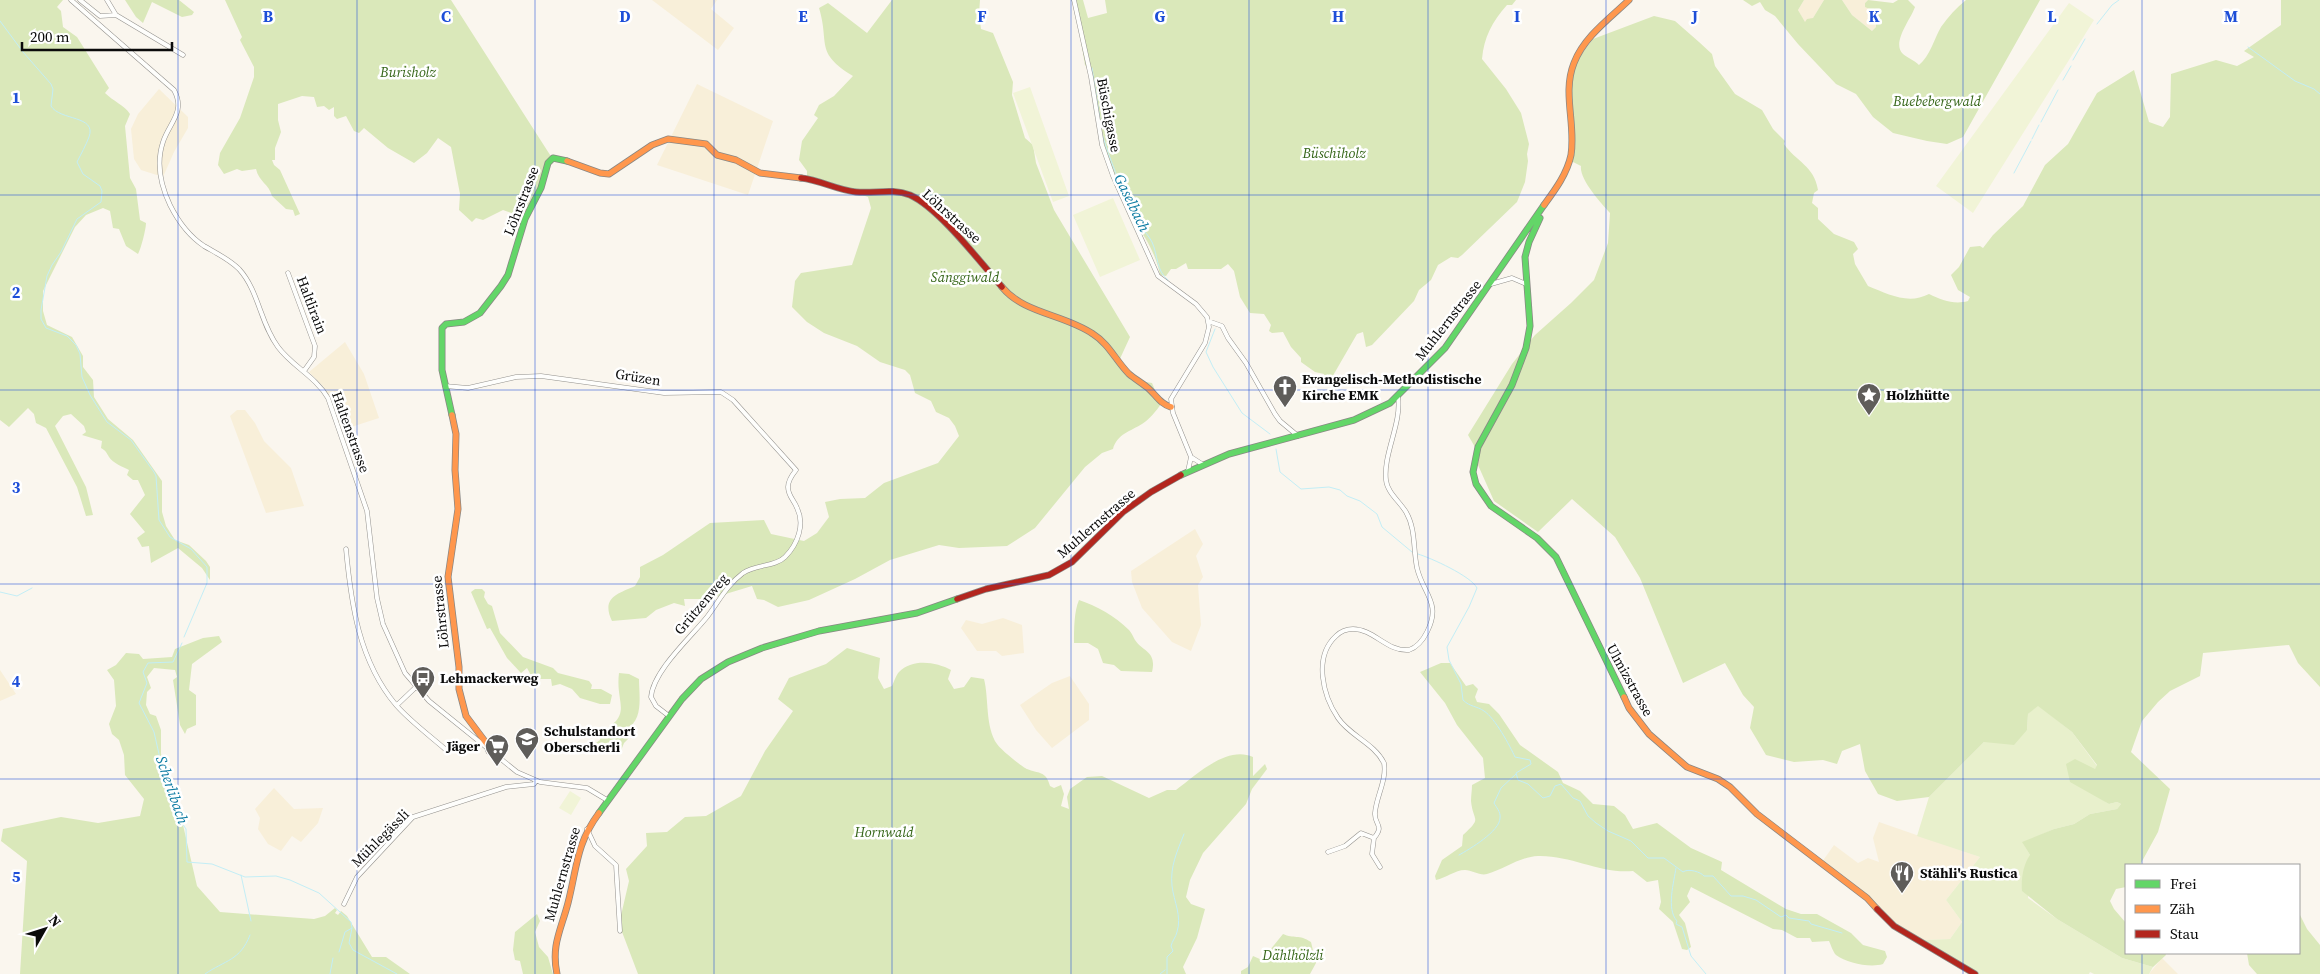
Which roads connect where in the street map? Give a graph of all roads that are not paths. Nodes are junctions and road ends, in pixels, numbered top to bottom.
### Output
1 (71, 0) edge
2 (80, 0) edge
3 (107, 0) edge
4 (1074, 0) edge
5 (1629, 0) edge
6 (116, 15) junction
7 (183, 55) dead end
8 (1543, 209) junction
9 (288, 274) dead end
10 (1491, 284) junction
11 (1526, 284) junction
12 (1208, 321) junction
13 (304, 372) junction
14 (445, 386) junction
15 (1398, 397) junction
16 (1171, 407) junction
17 (1298, 436) junction
18 (1191, 457) junction
19 (1202, 464) junction
20 (796, 470) joint
21 (1188, 471) junction
22 (346, 549) dead end
23 (416, 687) junction
24 (397, 705) junction
25 (669, 716) junction
26 (445, 749) dead end
27 (489, 751) junction
28 (535, 783) junction
29 (607, 800) junction
30 (587, 828) junction
31 (1374, 838) junction
32 (1328, 852) dead end
33 (1380, 867) dead end
34 (344, 904) dead end
35 (620, 931) dead end
36 (557, 974) edge
37 (1975, 974) edge

1 - 13 street, Haltenstrasse
2 - 6 street
3 - 6 street
4 - 12 street, Büschigasse
5 - 8 street, Muhlernstrasse
6 - 7 street
8 - 10 street, Muhlernstrasse
8 - 11 street, Ulmizstrasse
9 - 13 street, Haltlirain
10 - 11 street
10 - 15 street, Muhlernstrasse
11 - 37 street, Ulmizstrasse
12 - 16 street
12 - 17 street, Büschigasse
13 - 23 street, Haltenstrasse
14 - 16 street, Löhrstrasse
14 - 20 street, Grüzen
14 - 27 street, Löhrstrasse
15 - 17 street, Muhlernstrasse
15 - 31 street
16 - 18 street
17 - 19 street, Muhlernstrasse
18 - 19 street
18 - 21 street
19 - 21 street, Muhlernstrasse
20 - 25 street, Grützenweg
21 - 25 street, Muhlernstrasse
22 - 24 street
23 - 24 street
23 - 27 street, Haltenstrasse
24 - 26 street
25 - 29 street, Muhlernstrasse
27 - 28 street, Haltenstrasse
28 - 29 street, Haltenstrasse
28 - 34 street, Mühlegässli
29 - 30 street, Muhlernstrasse
30 - 35 street
30 - 36 street, Muhlernstrasse
31 - 32 street
31 - 33 street

